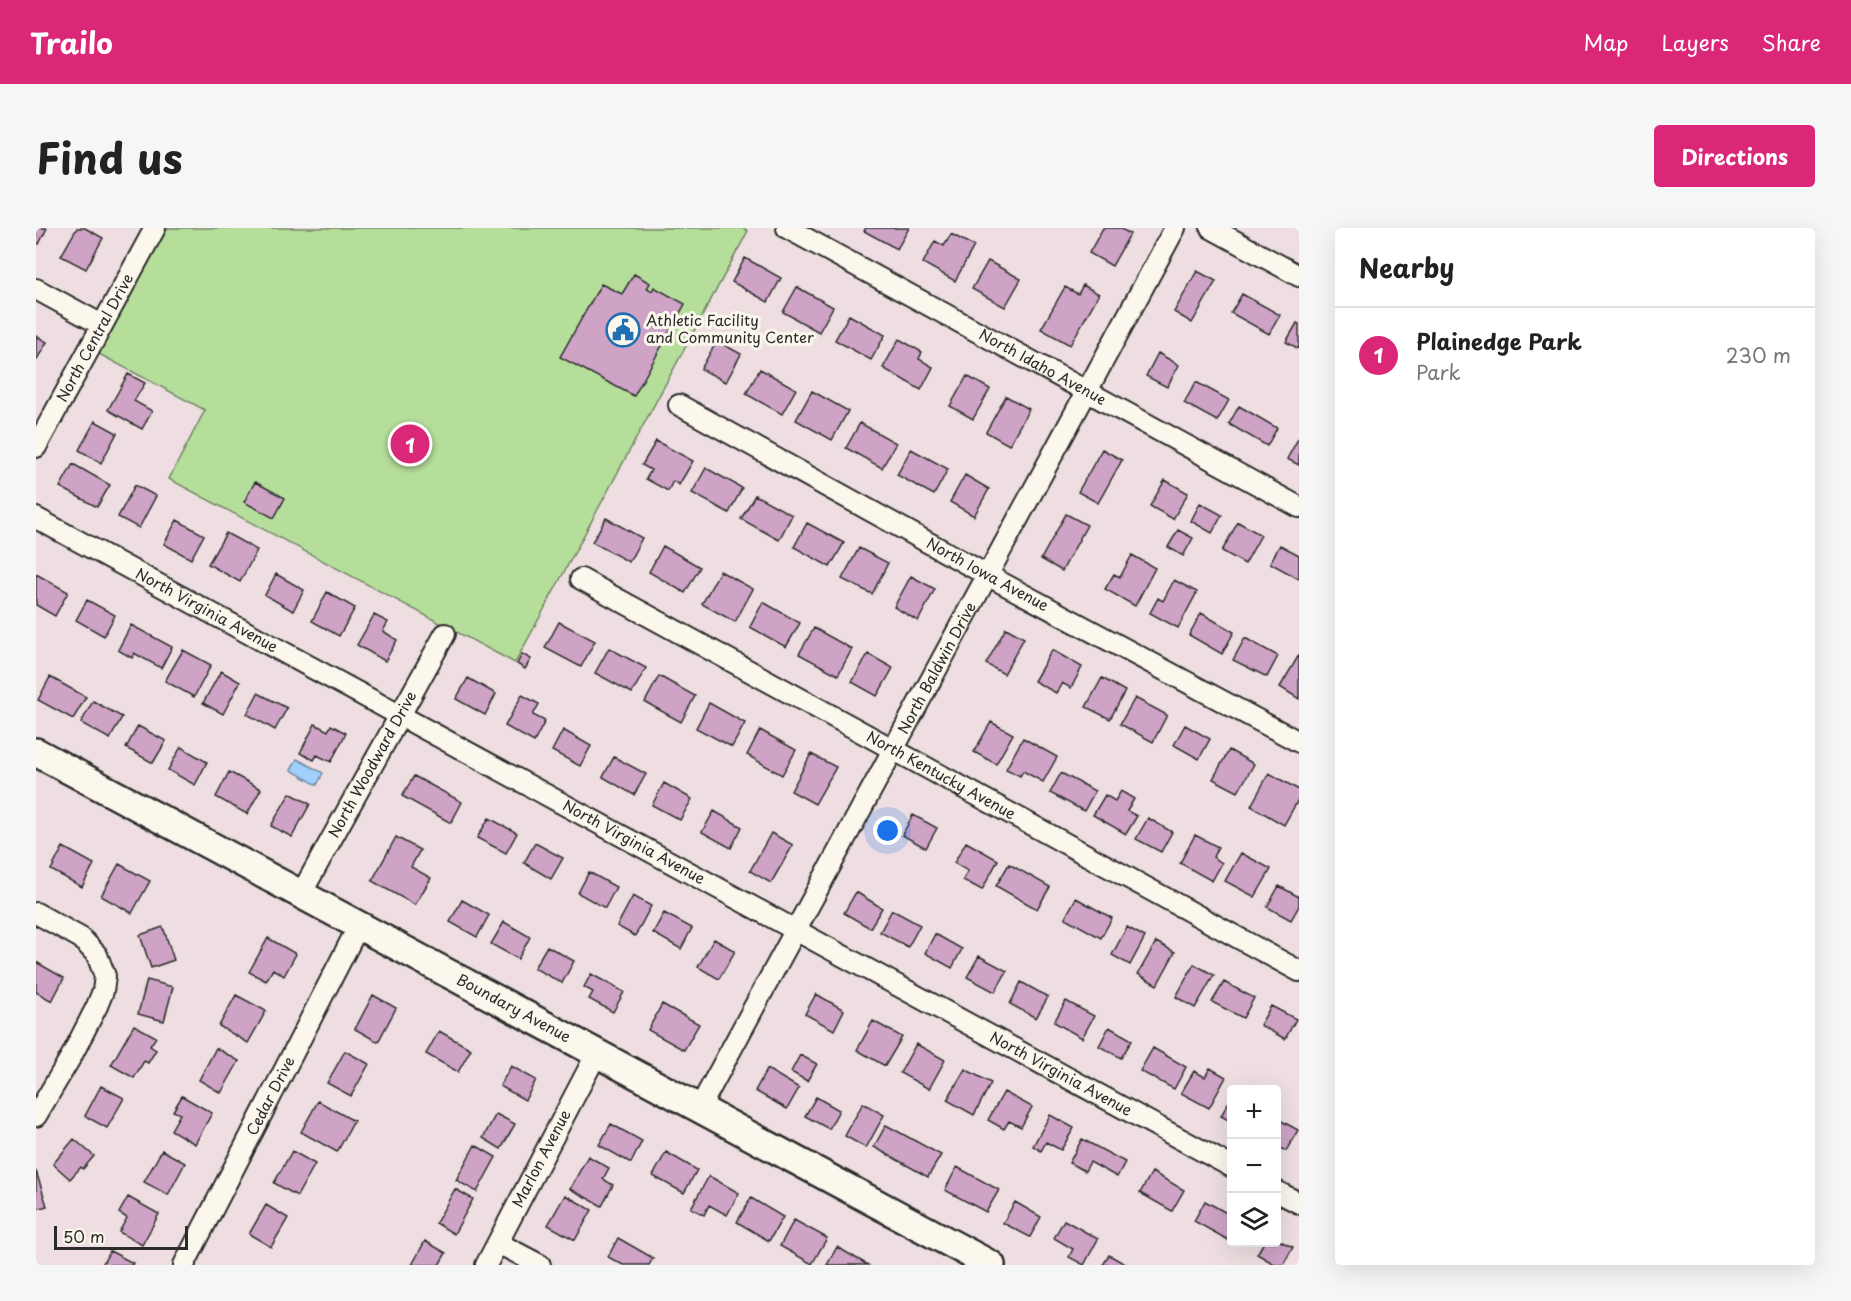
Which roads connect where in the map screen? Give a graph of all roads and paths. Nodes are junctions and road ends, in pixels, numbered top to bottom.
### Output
1 (156, 228) edge
2 (787, 228) edge
3 (1175, 228) edge
4 (1211, 228) edge
5 (1299, 276) edge
6 (36, 289) edge
7 (102, 326) junction
8 (1087, 391) junction
9 (679, 405) dead end
10 (36, 447) edge
11 (1299, 507) edge
12 (36, 518) edge
13 (987, 575) junction
14 (581, 579) dead end
15 (445, 634) dead end
16 (400, 715) junction
17 (1299, 742) edge
18 (892, 750) junction
19 (36, 752) edge
20 (301, 894) junction
21 (36, 913) edge
22 (359, 925) junction
23 (795, 930) junction
24 (1299, 971) edge
25 (597, 1053) junction
26 (699, 1108) junction
27 (36, 1116) edge
28 (1227, 1164) edge
29 (1280, 1193) edge
30 (1299, 1203) edge
31 (498, 1242) junction
32 (184, 1265) edge
33 (486, 1265) edge
34 (540, 1265) edge
35 (991, 1265) edge

1 - 7 street, North Central Drive
2 - 8 street, North Idaho Avenue
3 - 8 street, North Baldwin Drive
4 - 5 street
6 - 7 street
7 - 10 street, North Central Drive
8 - 11 street, North Idaho Avenue
8 - 13 street, North Baldwin Drive
9 - 13 street, North Iowa Avenue
12 - 16 street, North Virginia Avenue
13 - 17 street, North Iowa Avenue
13 - 18 street, North Baldwin Drive
14 - 18 street, North Kentucky Avenue
15 - 16 street, North Woodward Drive
16 - 20 street, North Woodward Drive
16 - 23 street, North Virginia Avenue
18 - 23 street, North Baldwin Drive
18 - 24 street, North Kentucky Avenue
19 - 20 main road, Boundary Avenue
20 - 22 main road, Boundary Avenue
21 - 27 street
22 - 25 main road, Boundary Avenue
22 - 32 street, Cedar Drive
23 - 26 street, North Baldwin Drive
23 - 28 street, North Virginia Avenue
25 - 26 main road, Boundary Avenue
25 - 31 street, Marlon Avenue
26 - 35 main road, Boundary Avenue
29 - 30 street
31 - 33 street, Marlon Avenue
31 - 34 street

